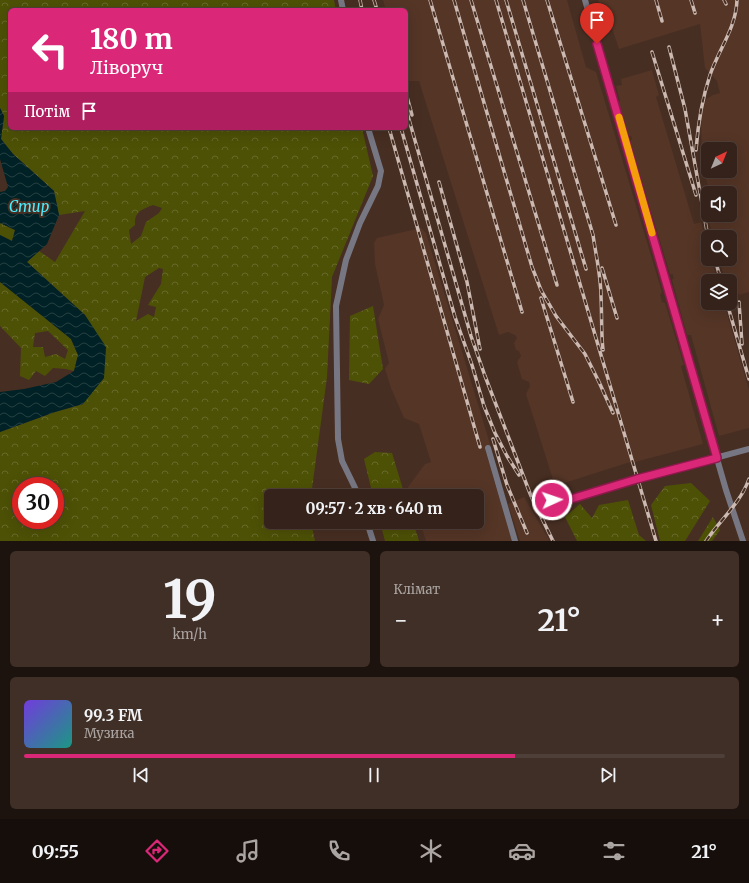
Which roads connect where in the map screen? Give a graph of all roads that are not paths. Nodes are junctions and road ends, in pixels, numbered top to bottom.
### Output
1 (584, 0) edge
2 (369, 130) edge
3 (488, 448) dead end
4 (749, 449) edge
5 (717, 458) junction
6 (356, 489) edge
7 (547, 489) dead end
8 (369, 529) edge
9 (373, 541) edge
10 (515, 541) edge
11 (743, 541) edge

1 - 5 street
2 - 6 street
3 - 10 street
4 - 5 street
5 - 7 street
5 - 11 street
8 - 9 street

